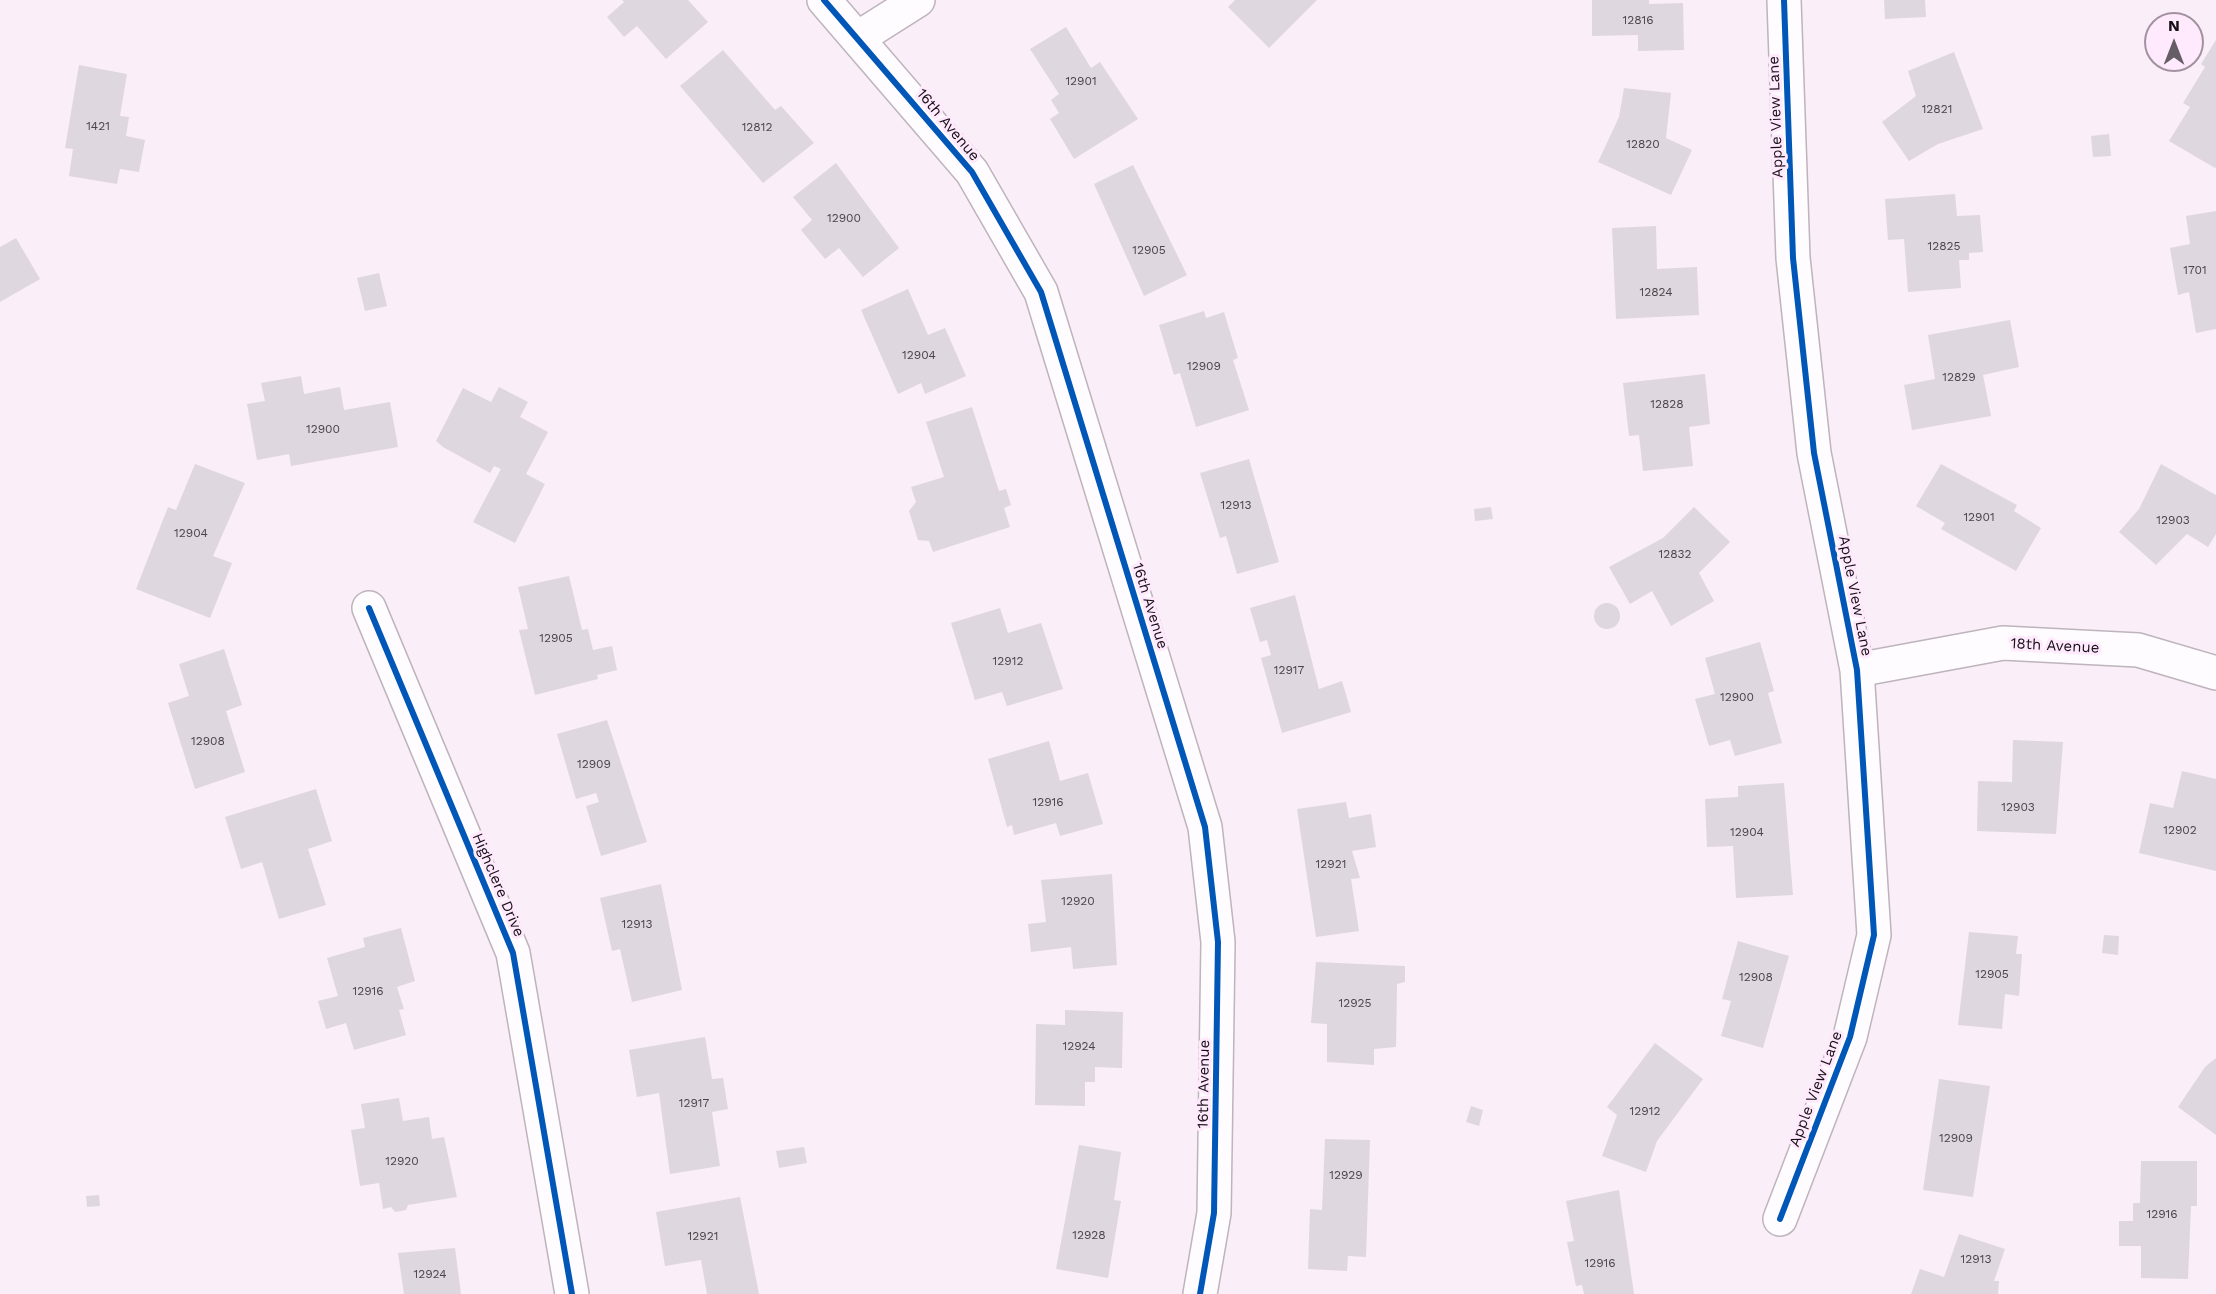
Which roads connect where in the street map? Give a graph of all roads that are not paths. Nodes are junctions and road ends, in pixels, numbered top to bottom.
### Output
1 (824, 0) edge
2 (918, 0) edge
3 (1784, 0) edge
4 (858, 38) junction
5 (369, 608) dead end
6 (1857, 670) junction
7 (2216, 672) edge
8 (1780, 1219) dead end
9 (572, 1294) edge
10 (1200, 1294) edge

1 - 4 street, 16th Avenue
2 - 4 street
3 - 6 street, Apple View Lane
4 - 10 street, 16th Avenue
5 - 9 street, Highclere Drive
6 - 7 street, 18th Avenue
6 - 8 street, Apple View Lane

